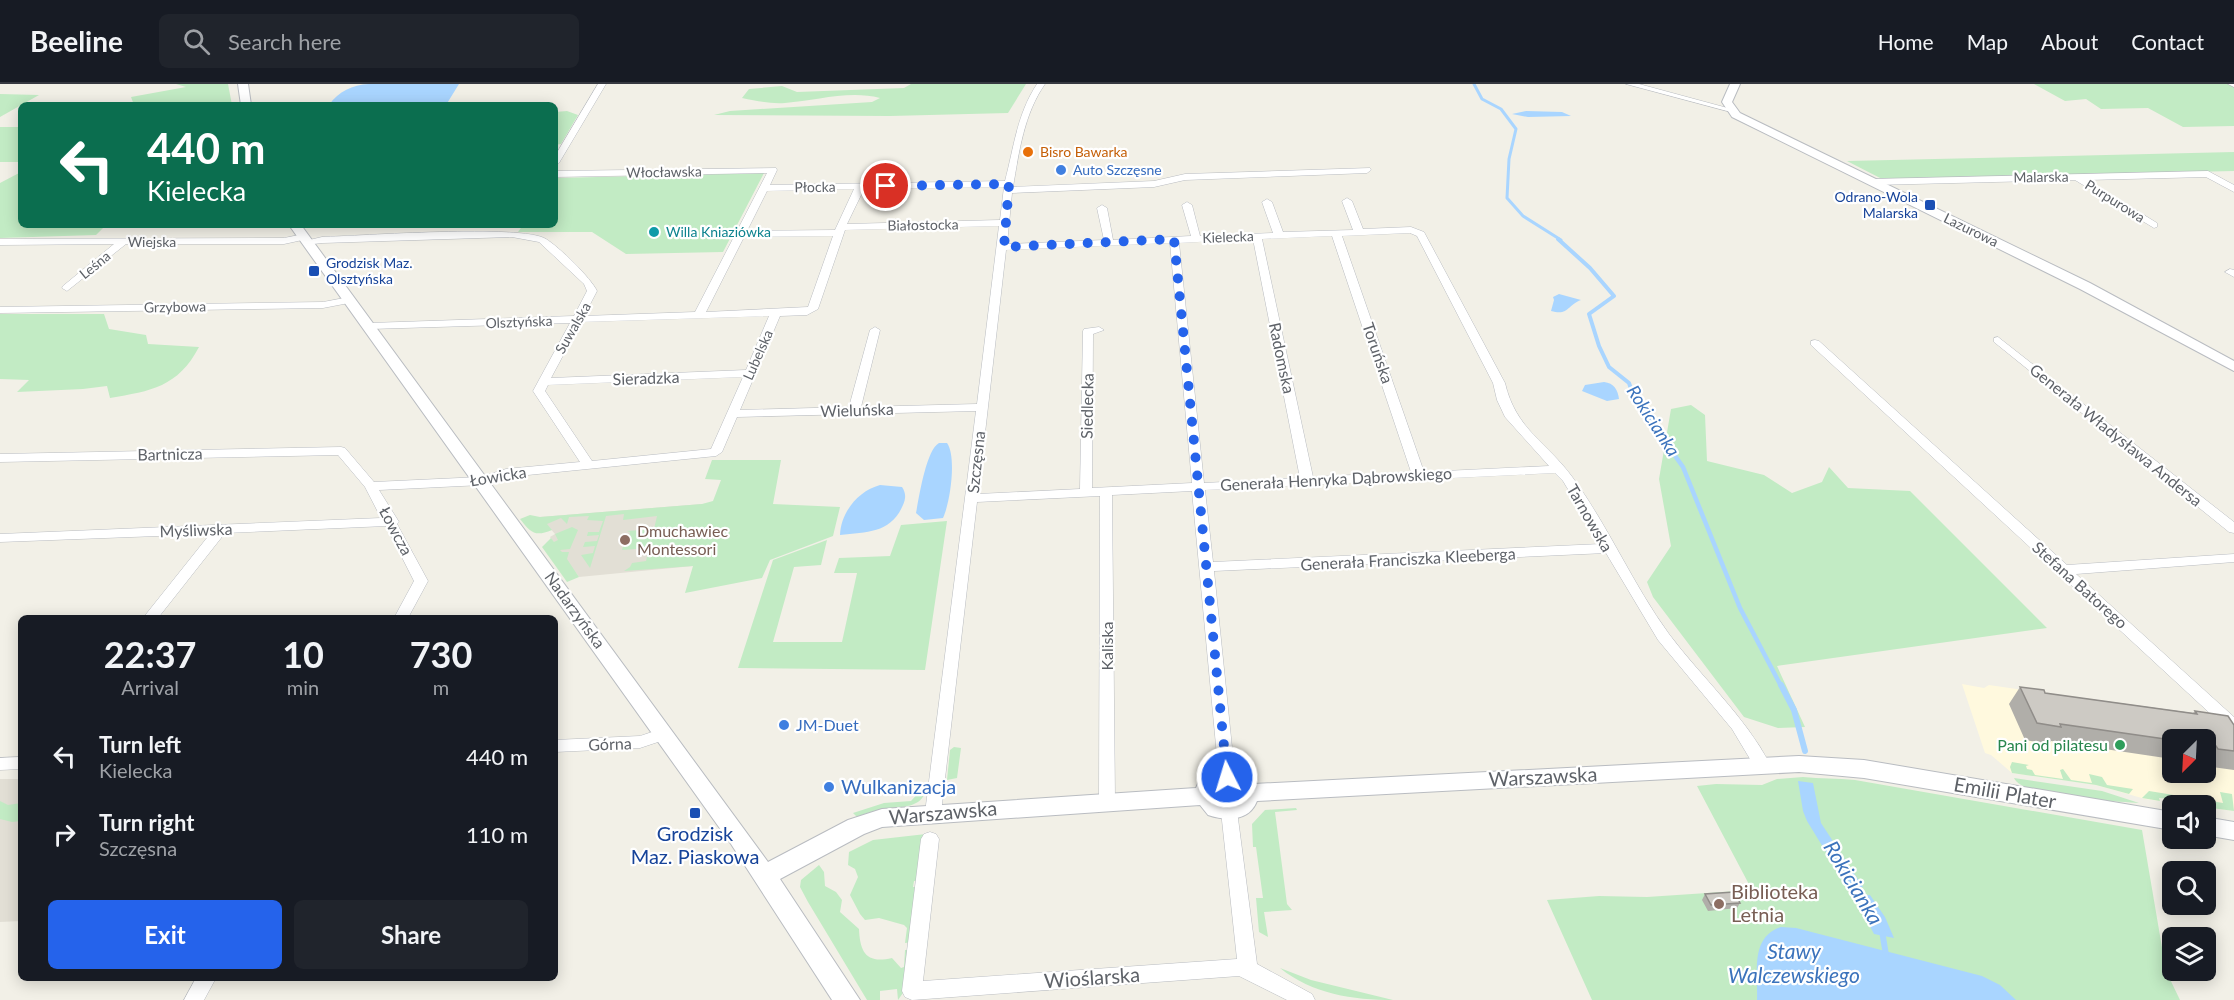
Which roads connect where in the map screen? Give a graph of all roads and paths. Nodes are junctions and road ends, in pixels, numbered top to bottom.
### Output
1 (243, 84) edge
2 (602, 84) edge
3 (1041, 84) edge
4 (1630, 84) edge
5 (1735, 84) edge
6 (246, 102) edge
7 (1731, 110) junction
8 (558, 158) edge
9 (1367, 170) dead end
10 (558, 174) edge
11 (2075, 177) junction
12 (1874, 182) junction
13 (860, 187) junction
14 (1009, 187) junction
15 (764, 188) junction
16 (2234, 189) edge
17 (1347, 201) dead end
18 (1267, 202) dead end
19 (1186, 205) dead end
20 (1102, 208) dead end
21 (1005, 223) junction
22 (2154, 225) dead end
23 (840, 230) junction
24 (1417, 231) joint
25 (1359, 232) junction
26 (1336, 233) junction
27 (740, 234) junction
28 (302, 235) edge
29 (1279, 235) junction
30 (1257, 236) junction
31 (1196, 238) junction
32 (1174, 239) junction
33 (1109, 241) junction
34 (0, 242) edge
35 (123, 242) junction
36 (1004, 247) junction
37 (67, 288) dead end
38 (350, 300) junction
39 (0, 310) edge
40 (776, 313) junction
41 (699, 315) junction
42 (578, 320) junction
43 (370, 326) junction
44 (875, 330) dead end
45 (1099, 330) dead end
46 (1998, 340) dead end
47 (1815, 343) dead end
48 (2234, 367) edge
49 (749, 373) junction
50 (543, 382) junction
51 (982, 407) junction
52 (854, 411) junction
53 (732, 414) junction
54 (341, 451) joint
55 (716, 452) joint
56 (0, 458) edge
57 (588, 465) junction
58 (1557, 469) junction
59 (1418, 474) junction
60 (1307, 480) junction
61 (482, 481) junction
62 (371, 486) junction
63 (1199, 487) junction
64 (1107, 491) junction
65 (1086, 492) junction
66 (972, 498) junction
67 (392, 522) junction
68 (221, 529) junction
69 (2234, 529) edge
70 (0, 538) edge
71 (1608, 548) junction
72 (2234, 558) edge
73 (1208, 567) junction
74 (2064, 570) junction
75 (152, 615) edge
76 (403, 615) edge
77 (2234, 726) edge
78 (664, 734) junction
79 (558, 746) edge
80 (18, 763) edge
81 (0, 764) edge
82 (1762, 764) junction
83 (1838, 766) joint
84 (1227, 777) junction
85 (1248, 793) junction
86 (1205, 796) junction
87 (1107, 802) junction
88 (1229, 811) junction
89 (933, 813) junction
90 (2162, 819) edge
91 (2216, 828) edge
92 (2234, 831) edge
93 (930, 839) dead end
94 (765, 875) junction
95 (1248, 969) junction
96 (204, 981) edge
97 (908, 996) edge
98 (842, 999) edge
99 (194, 1000) edge
100 (1305, 1000) edge

1 - 6 street
2 - 8 street
3 - 14 street, Szczęsna
4 - 7 street
5 - 7 street
7 - 12 street, Lazurowa
9 - 14 street, Płocka
10 - 15 street, Włocławska
11 - 12 street, Malarska
11 - 16 street, Malarska
11 - 22 street, Purpurowa
12 - 48 street, Lazurowa
13 - 14 street, Płocka
13 - 15 street, Płocka
13 - 23 street, Lubelska
14 - 21 street, Szczęsna
15 - 27 street
17 - 25 street
18 - 29 street
19 - 31 street
20 - 33 street
21 - 23 street, Białostocka
21 - 36 street, Szczęsna
23 - 27 street, Białostocka
23 - 40 street, Lubelska
24 - 25 street, Kielecka
24 - 58 street, Tarnowska
25 - 26 street, Kielecka
26 - 29 street, Kielecka
26 - 59 street, Toruńska
27 - 41 street
28 - 35 street, Wiejska
28 - 38 street, Nadarzyńska
28 - 42 street, Suwalska
29 - 30 street, Kielecka
30 - 31 street, Kielecka
30 - 60 street, Radomska
31 - 32 street, Kielecka
32 - 33 street, Kielecka
32 - 63 street
33 - 36 street, Kielecka
34 - 35 street, Wiejska
35 - 37 street, Leśna
36 - 51 street, Szczęsna
38 - 39 street, Grzybowa
38 - 43 street, Nadarzyńska
40 - 41 street, Olsztyńska
40 - 49 street, Lubelska
41 - 42 street, Olsztyńska
42 - 43 street, Olsztyńska
42 - 50 street, Suwalska
43 - 61 street, Nadarzyńska
44 - 52 street
45 - 65 street, Siedlecka
46 - 69 street, Generała Władysława Andersa
47 - 74 street, Stefana Batorego
49 - 50 street, Sieradzka
49 - 53 street, Lubelska
50 - 57 street
51 - 52 street, Wieluńska
51 - 66 street, Szczęsna
52 - 53 street, Wieluńska
53 - 55 street, Lubelska
54 - 56 street, Bartnicza
54 - 62 street, Łowcza
55 - 57 street, Łowicka
57 - 61 street, Łowicka
58 - 59 street, Generała Henryka Dąbrowskiego
58 - 71 street, Tarnowska
59 - 60 street, Generała Henryka Dąbrowskiego
60 - 63 street, Generała Henryka Dąbrowskiego
61 - 62 street, Łowicka
61 - 78 street, Nadarzyńska
62 - 67 street, Łowcza
63 - 64 street, Generała Henryka Dąbrowskiego
63 - 73 street
64 - 65 street, Generała Henryka Dąbrowskiego
64 - 87 street, Kaliska
65 - 66 street, Generała Henryka Dąbrowskiego
66 - 89 street, Szczęsna
67 - 68 street, Myśliwska
67 - 76 street, Łowcza
68 - 70 street, Myśliwska
68 - 75 street
71 - 73 street, Generała Franciszka Kleeberga
71 - 82 street, Tarnowska
72 - 74 street
73 - 84 street
74 - 77 street, Stefana Batorego
78 - 79 street, Górna
78 - 94 street, Nadarzyńska
80 - 81 street
82 - 83 street, Warszawska
82 - 85 street, Warszawska
83 - 90 street, Emilii Plater
84 - 85 street
84 - 86 street
85 - 88 street
86 - 87 street, Warszawska
86 - 88 street
87 - 89 street, Warszawska
88 - 95 street
89 - 94 street, Warszawska
91 - 92 street
93 - 97 street
94 - 98 street, Nadarzyńska
95 - 97 street, Wioślarska
95 - 100 street, Wioślarska
96 - 99 street

